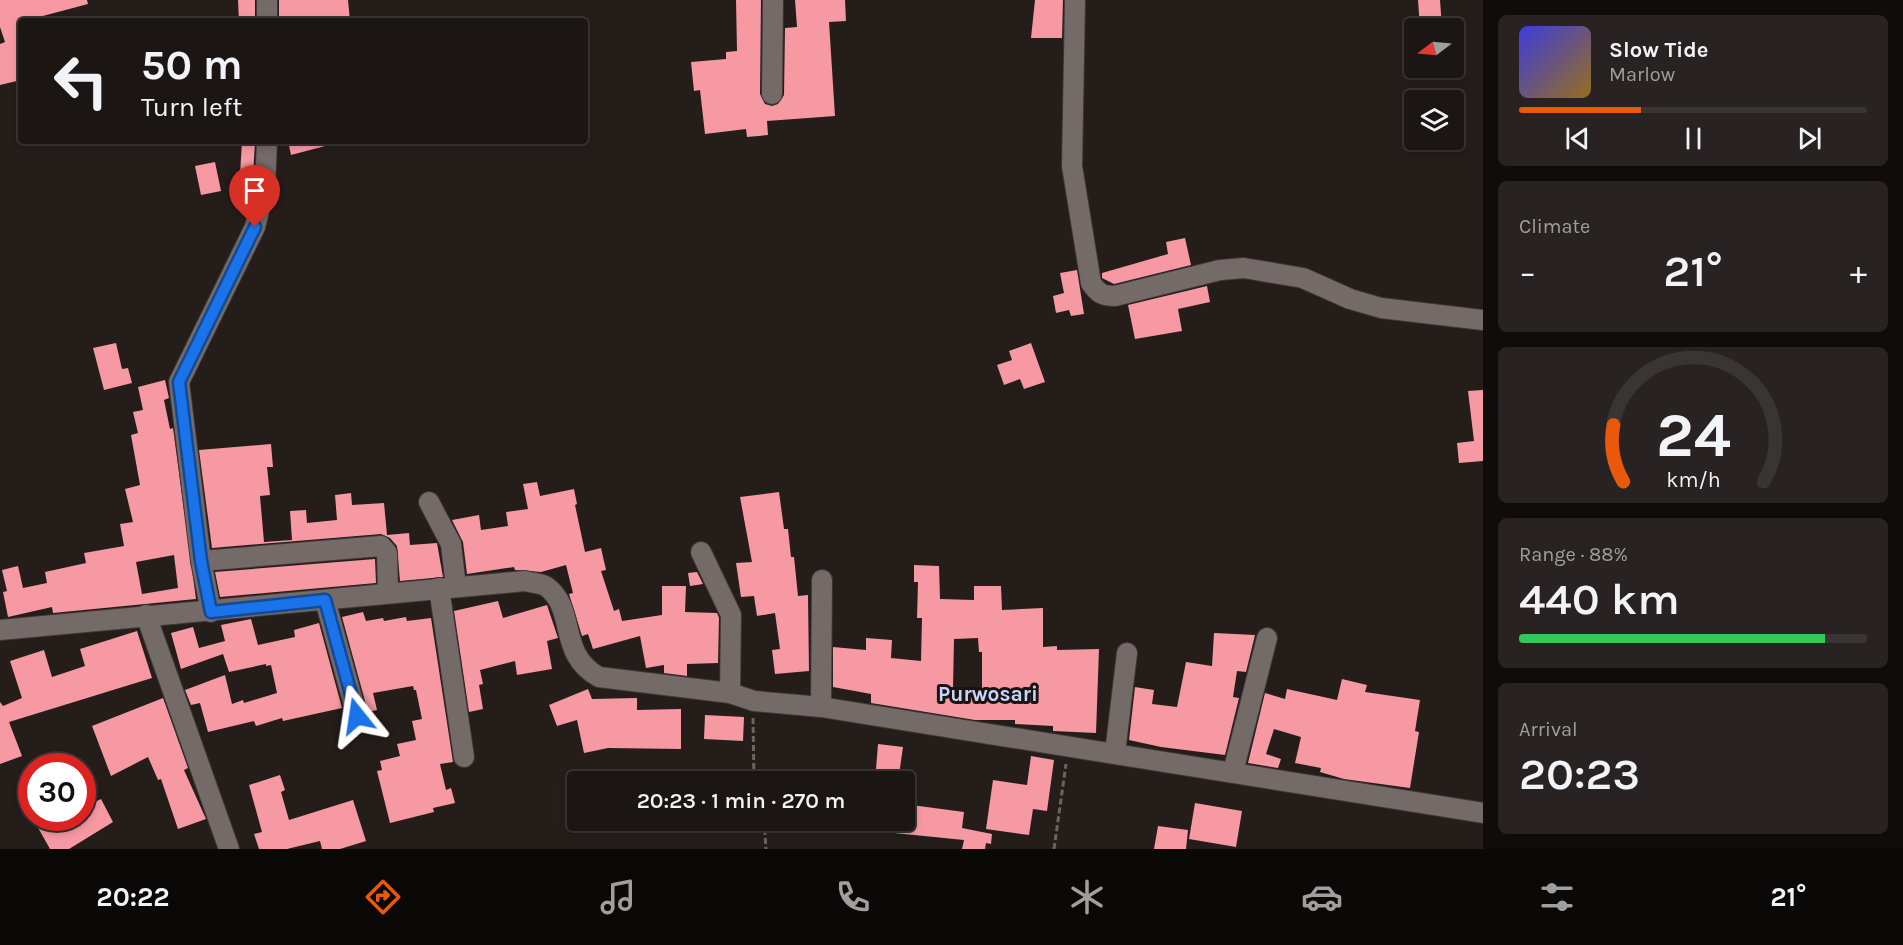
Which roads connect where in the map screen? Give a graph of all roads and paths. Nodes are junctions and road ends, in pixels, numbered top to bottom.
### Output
1 (267, 0) edge
2 (773, 0) edge
3 (1075, 0) edge
4 (267, 18) edge
5 (772, 94) dead end
6 (267, 144) edge
7 (1483, 320) edge
8 (429, 502) dead end
9 (701, 552) dead end
10 (201, 561) junction
11 (822, 580) dead end
12 (448, 588) junction
13 (388, 593) junction
14 (325, 600) junction
15 (211, 612) junction
16 (146, 615) junction
17 (0, 630) edge
18 (1267, 638) dead end
19 (1127, 653) dead end
20 (730, 693) junction
21 (754, 701) junction
22 (821, 707) junction
23 (357, 716) dead end
24 (1068, 747) junction
25 (1114, 753) junction
26 (464, 758) dead end
27 (754, 771) edge
28 (1233, 772) junction
29 (1483, 813) edge
30 (765, 831) edge
31 (229, 849) edge
32 (766, 849) edge
33 (1054, 849) edge

1 - 4 street
2 - 5 street
3 - 7 street
6 - 10 street
8 - 12 street
9 - 20 street
10 - 13 street
10 - 15 street
11 - 22 street
12 - 13 street
12 - 20 street
12 - 26 street
13 - 14 street
14 - 15 street
14 - 23 street
15 - 16 street
16 - 17 street
16 - 31 street
18 - 28 street
19 - 25 street
20 - 21 street
21 - 22 street
21 - 27 path
22 - 24 street
24 - 25 street
24 - 33 path
25 - 28 street
28 - 29 street
30 - 32 path

